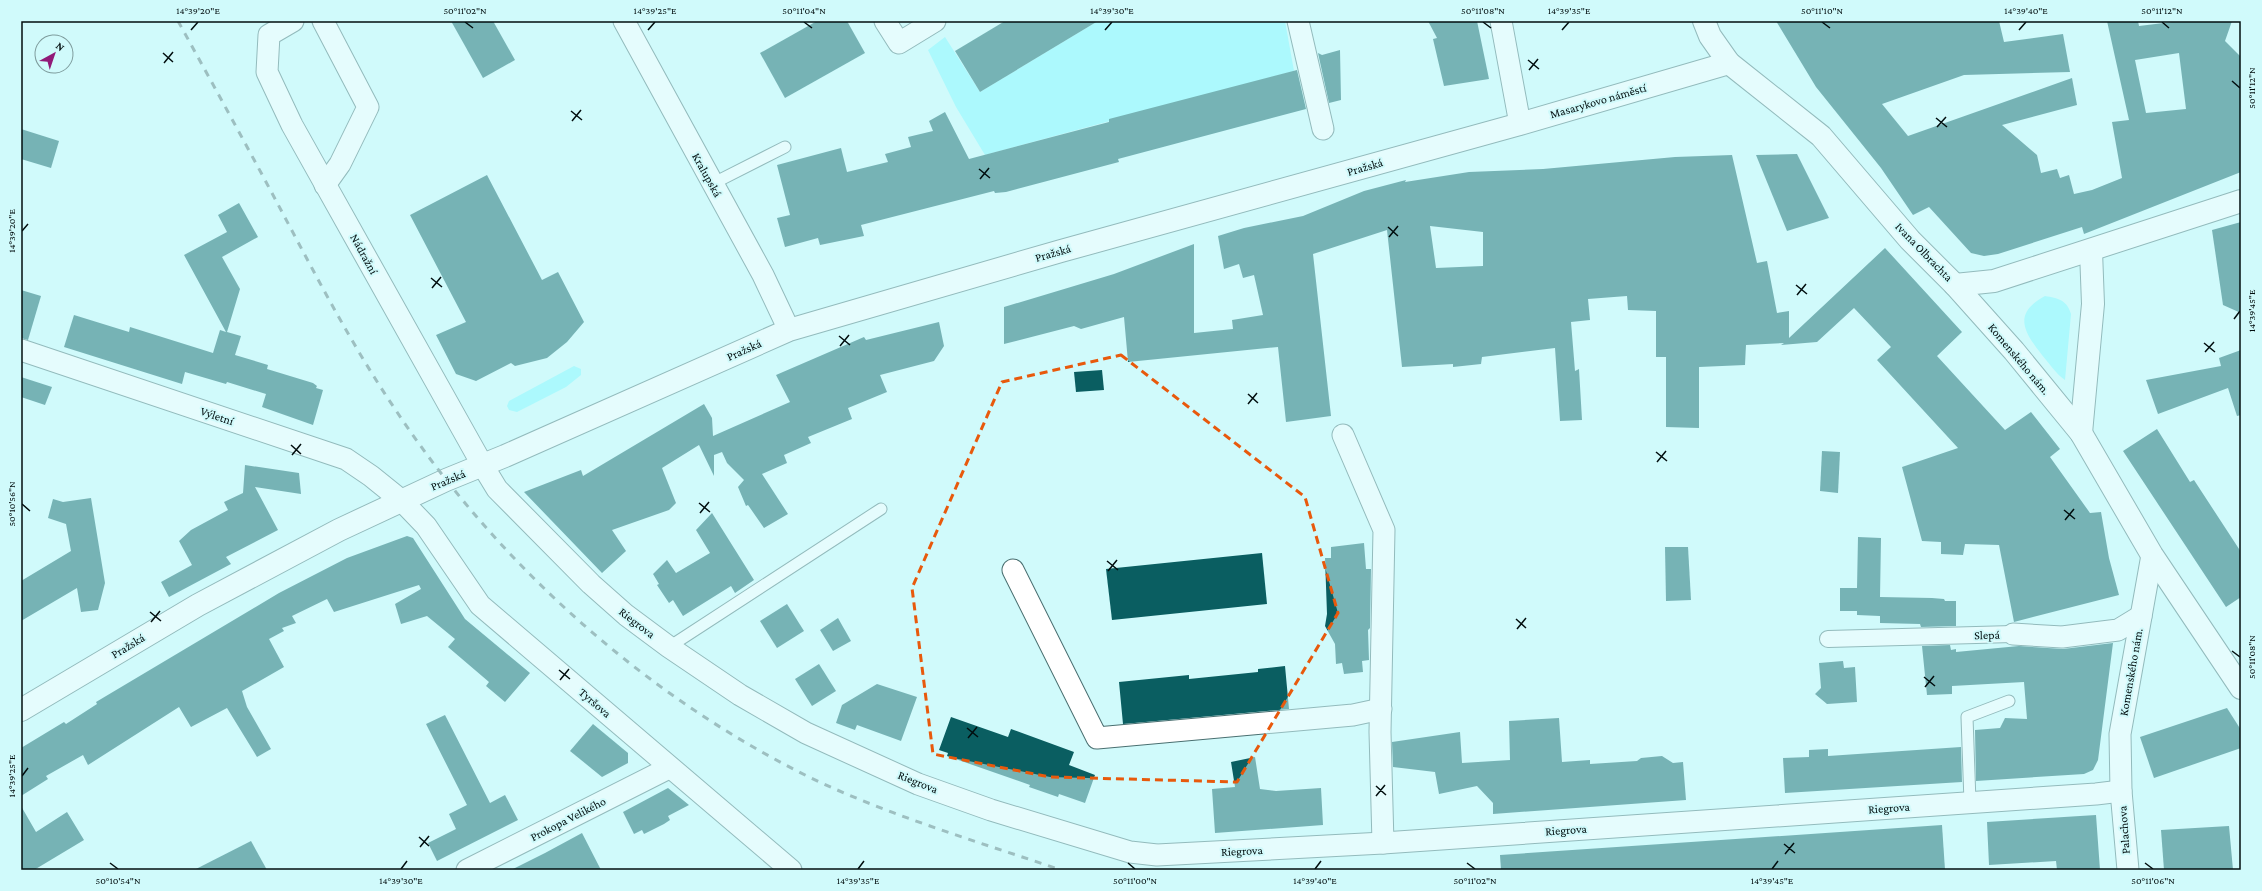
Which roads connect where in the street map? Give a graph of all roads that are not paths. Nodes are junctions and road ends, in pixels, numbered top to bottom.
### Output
1 (292, 21) edge
2 (323, 21) edge
3 (624, 21) edge
4 (885, 21) edge
5 (935, 21) edge
6 (1298, 21) edge
7 (1501, 21) edge
8 (1704, 21) edge
9 (269, 28) edge
10 (1729, 63) junction
11 (1520, 124) junction
12 (1323, 129) dead end
13 (785, 147) dead end
14 (712, 184) junction
15 (325, 185) junction
16 (2241, 201) edge
17 (2091, 251) junction
18 (1956, 286) junction
19 (789, 330) junction
20 (21, 350) edge
21 (2081, 433) junction
22 (1343, 435) dead end
23 (483, 466) junction
24 (402, 501) junction
25 (881, 509) dead end
26 (2152, 555) junction
27 (1013, 570) dead end
28 (2141, 616) junction
29 (2013, 634) joint
30 (1828, 638) dead end
31 (669, 647) junction
32 (2241, 688) edge
33 (2009, 701) dead end
34 (1381, 709) junction
35 (21, 710) edge
36 (669, 768) junction
37 (2121, 790) junction
38 (1970, 802) junction
39 (1383, 843) junction
40 (467, 870) edge
41 (791, 870) edge
42 (2128, 870) edge

1 - 9 street, Nádražní
2 - 15 street
3 - 14 street, Kralupská
4 - 5 street
6 - 12 street
7 - 11 street
8 - 10 main road
9 - 15 street, Nádražní
10 - 11 main road, Masarykovo náměstí
10 - 18 main road, Ivana Olbrachta
11 - 19 main road, Pražská
13 - 14 lane
14 - 19 street, Kralupská
15 - 23 street, Nádražní
16 - 17 main road, Ivana Olbrachta
17 - 18 main road, Ivana Olbrachta
17 - 21 main road
18 - 21 main road, Komenského nám.
19 - 23 main road, Pražská
20 - 24 street, Výletní
21 - 26 main road, Komenského nám.
22 - 34 street
23 - 24 main road, Pražská
23 - 31 street, Riegrova
24 - 35 main road, Pražská
24 - 36 street, Tyršova
25 - 31 lane
26 - 28 street, Komenského nám.
26 - 32 main road, Komenského nám.
27 - 34 street
28 - 29 street, Slepá
28 - 37 street, Komenského nám.
29 - 30 street, Slepá
31 - 39 street, Riegrova
33 - 38 lane
34 - 39 street
36 - 40 street, Prokopa Velikého
36 - 41 street, Tyršova
37 - 38 street, Riegrova
37 - 42 street, Palachova
38 - 39 street, Riegrova

